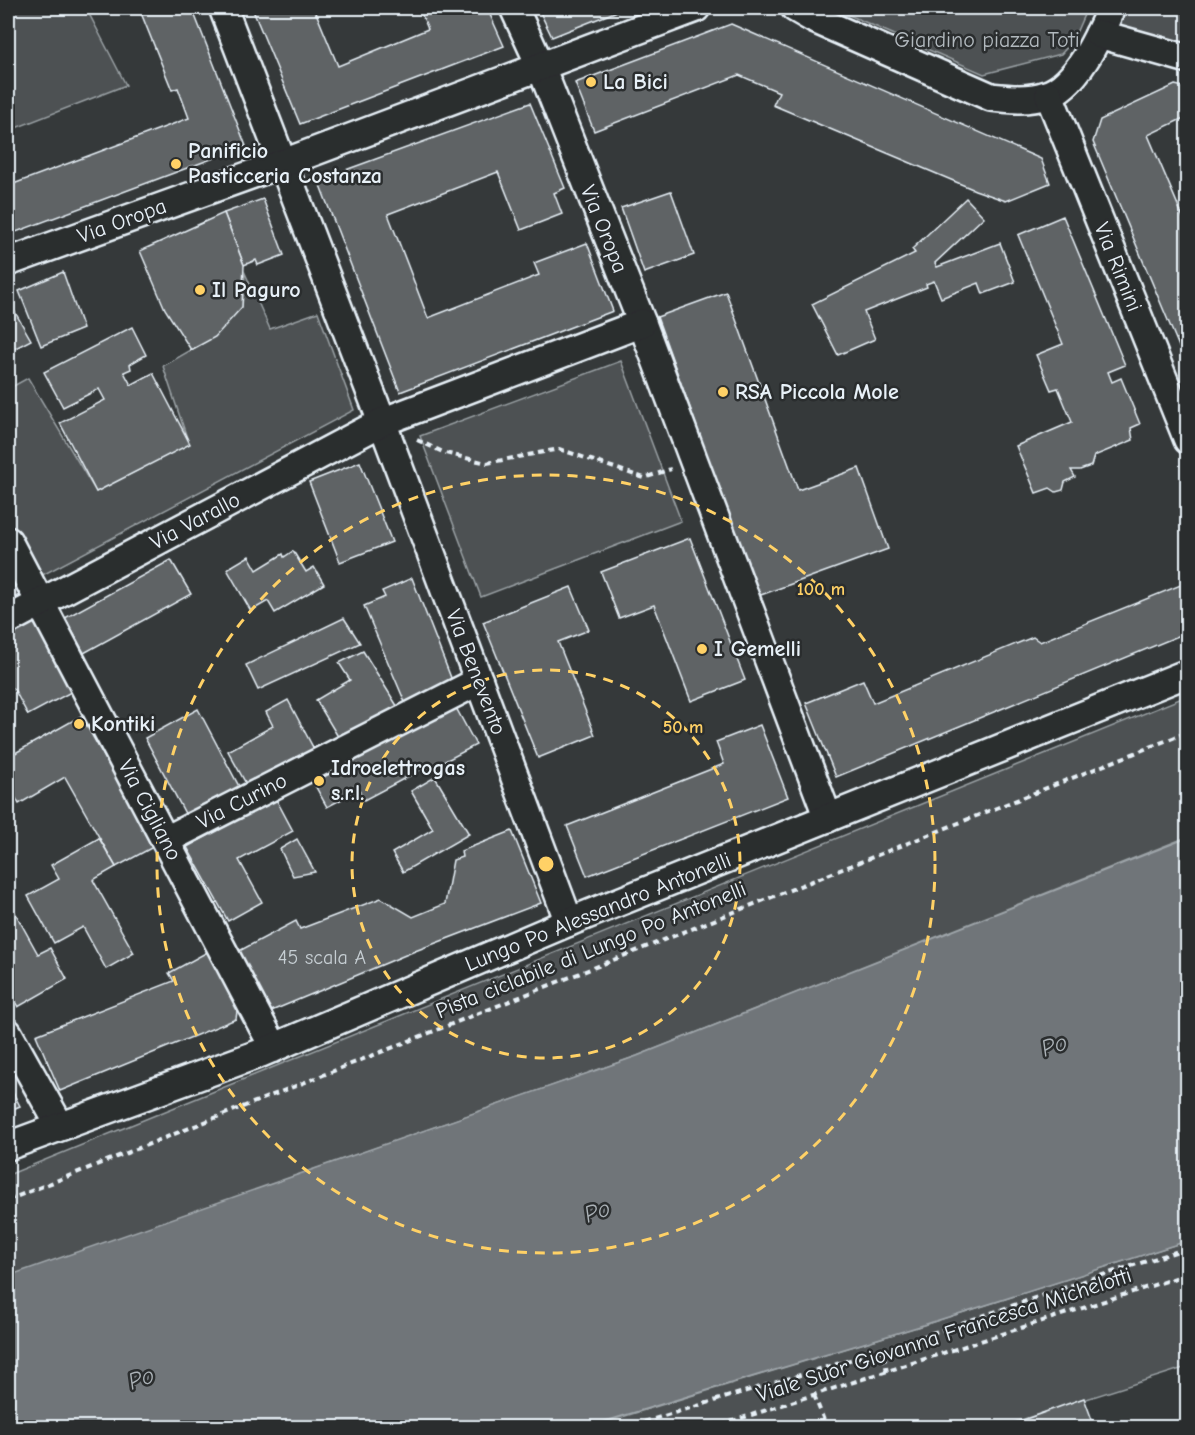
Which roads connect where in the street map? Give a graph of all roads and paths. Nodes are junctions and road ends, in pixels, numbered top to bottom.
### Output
1 (223, 8) edge
2 (514, 8) edge
3 (696, 8) edge
4 (795, 8) edge
5 (1111, 8) edge
6 (1099, 34) junction
7 (1188, 59) edge
8 (541, 67) junction
9 (1048, 95) junction
10 (281, 164) junction
11 (8, 262) edge
12 (642, 323) junction
13 (382, 422) junction
14 (1184, 423) edge
15 (693, 461) junction
16 (8, 541) edge
17 (41, 602) junction
18 (8, 620) edge
19 (1188, 673) edge
20 (479, 681) junction
21 (1188, 732) edge
22 (828, 818) junction
23 (166, 840) junction
24 (569, 922) junction
25 (8, 1033) edge
26 (274, 1048) junction
27 (60, 1126) junction
28 (8, 1146) edge
29 (8, 1200) edge
30 (1188, 1248) edge
31 (1188, 1274) edge
32 (883, 1350) junction
33 (887, 1372) junction
34 (814, 1395) junction
35 (624, 1428) edge
36 (711, 1428) edge
37 (827, 1428) edge

1 - 10 street, Via Benevento
2 - 8 street
3 - 8 street, Via Oropa
4 - 9 street
5 - 6 street
6 - 7 street
6 - 9 street
8 - 10 street, Via Oropa
8 - 12 street, Via Oropa
9 - 14 street, Via Rimini
10 - 11 street, Via Oropa
10 - 13 street, Via Benevento
12 - 13 street
12 - 15 street, Via Oropa
13 - 15 path
13 - 17 street, Via Varallo
13 - 20 street, Via Benevento
15 - 22 street, Via Oropa
16 - 17 street, Via Cigliano
17 - 18 street, Via Varallo
17 - 23 street, Via Cigliano
19 - 22 street, Lungo Po Alessandro Antonelli
20 - 23 street, Via Curino
20 - 24 street, Via Benevento
21 - 29 path, Pista ciclabile di Lungo Po Antonelli
22 - 24 street, Lungo Po Alessandro Antonelli
23 - 26 street, Via Cigliano
24 - 26 street, Lungo Po Alessandro Antonelli
25 - 27 street
26 - 27 street, Lungo Po Alessandro Antonelli
27 - 28 street, Lungo Po Alessandro Antonelli
30 - 32 path
31 - 33 path, Viale Suor Giovanna Francesca Michelotti
32 - 33 path
32 - 35 path
33 - 34 path, Viale Suor Giovanna Francesca Michelotti
34 - 36 path, Viale Suor Giovanna Francesca Michelotti
34 - 37 path

